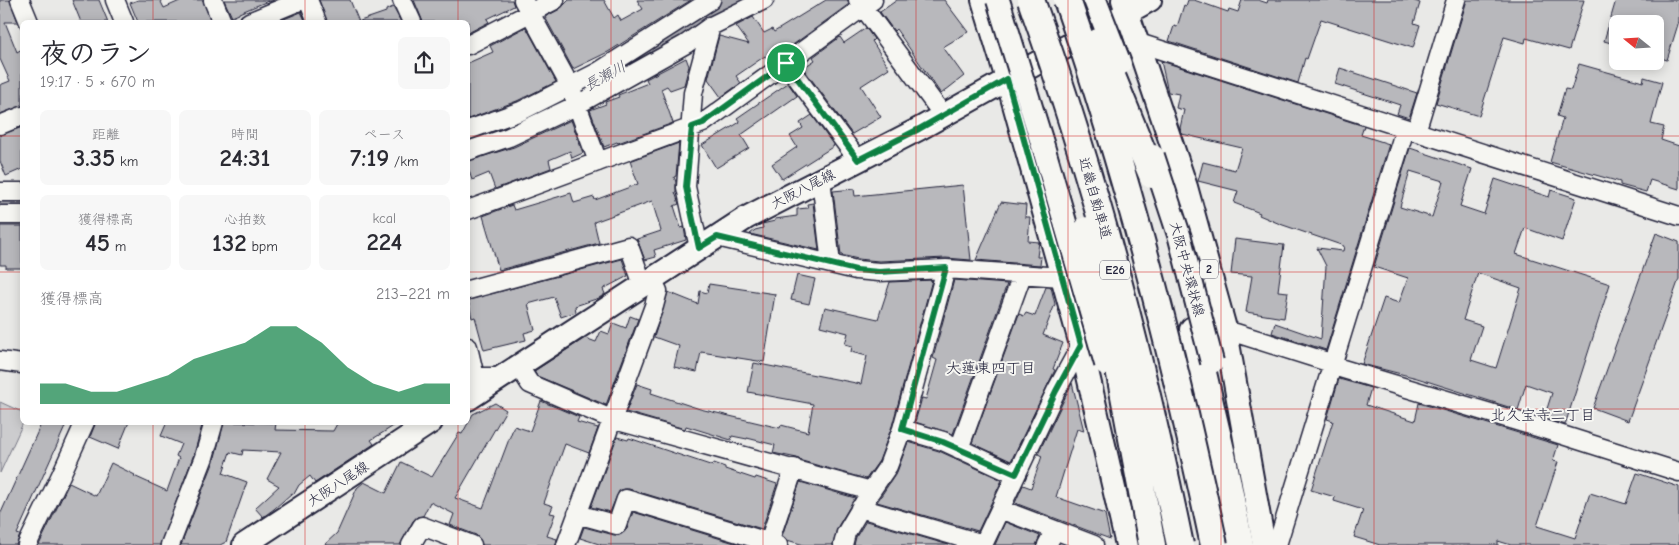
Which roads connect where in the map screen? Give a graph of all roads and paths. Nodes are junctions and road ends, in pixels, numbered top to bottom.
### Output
1 (20, 0) edge
2 (114, 0) edge
3 (213, 0) edge
4 (302, 0) edge
5 (308, 0) edge
6 (402, 0) edge
7 (555, 0) edge
8 (711, 0) edge
9 (764, 0) edge
10 (983, 0) edge
11 (998, 0) edge
12 (1067, 0) edge
13 (1081, 0) edge
14 (1095, 0) edge
15 (1150, 0) edge
16 (1456, 0) edge
17 (864, 2) edge
18 (527, 6) edge
19 (1126, 6) edge
20 (1035, 10) edge
21 (28, 20) edge
22 (123, 20) edge
23 (221, 20) edge
24 (254, 20) edge
25 (316, 20) edge
26 (411, 20) edge
27 (711, 26) junction
28 (1139, 43) junction
29 (470, 44) edge
30 (786, 63) junction
31 (1007, 79) junction
32 (570, 86) junction
33 (577, 104) junction
34 (943, 115) junction
35 (20, 117) edge
36 (0, 125) edge
37 (692, 127) junction
38 (470, 129) edge
39 (1404, 129) junction
40 (470, 150) edge
41 (858, 160) junction
42 (598, 162) junction
43 (821, 179) junction
44 (1, 189) edge
45 (20, 192) edge
46 (470, 209) edge
47 (0, 215) edge
48 (20, 215) edge
49 (1679, 216) edge
50 (708, 243) junction
51 (831, 264) junction
52 (946, 268) junction
53 (1022, 275) junction
54 (1062, 277) junction
55 (648, 282) junction
56 (470, 289) edge
57 (1226, 332) junction
58 (1081, 345) junction
59 (0, 361) edge
60 (20, 364) edge
61 (1334, 365) junction
62 (510, 372) junction
63 (471, 378) edge
64 (470, 398) edge
65 (612, 419) junction
66 (84, 425) edge
67 (213, 425) edge
68 (427, 425) edge
69 (902, 429) junction
70 (959, 449) junction
71 (794, 468) junction
72 (1679, 472) edge
73 (1016, 474) junction
74 (871, 491) junction
75 (860, 508) junction
76 (1000, 509) junction
77 (577, 514) junction
78 (1051, 538) edge
79 (569, 544) edge
80 (774, 544) edge
81 (983, 544) edge
82 (27, 545) edge
83 (170, 545) edge
84 (244, 545) edge
85 (411, 545) edge
86 (472, 545) edge
87 (843, 545) edge
88 (1094, 545) edge
89 (1127, 545) edge
90 (1142, 545) edge
91 (1152, 545) edge
92 (1180, 545) edge
93 (1214, 545) edge
94 (1240, 545) edge
95 (1256, 545) edge
96 (1264, 545) edge
97 (1277, 545) edge

1 - 21 street
2 - 22 street
3 - 23 street
4 - 24 street
5 - 25 street
6 - 26 street
7 - 18 street
8 - 32 street
9 - 27 street
10 - 31 main road
11 - 90 main road, bridge
12 - 93 highway, E26, bridge
13 - 94 highway, bridge
14 - 95 main road, 大阪中央環状線 / 2, bridge
15 - 19 main road, 大阪八尾線
16 - 39 street
17 - 30 street
17 - 34 street
18 - 29 street
18 - 32 street
19 - 28 main road, 2
19 - 31 main road, 大阪八尾線
20 - 91 highway, bridge
20 - 92 highway, 近畿自動車道 / E26, bridge
27 - 33 street
27 - 37 street
28 - 39 street
28 - 57 main road, 2
30 - 37 street
30 - 41 street
31 - 34 main road, 大阪八尾線
31 - 54 main road
32 - 33 street
32 - 38 street
33 - 40 street
33 - 42 street
34 - 41 main road, 大阪八尾線
35 - 36 street
37 - 42 street
37 - 50 street
39 - 49 street
39 - 61 street
41 - 43 main road, 大阪八尾線
42 - 46 street
43 - 50 main road, 大阪八尾線
43 - 51 street
44 - 45 street
47 - 48 street
50 - 51 street
50 - 55 main road, 大阪八尾線
51 - 52 street
52 - 53 street
52 - 69 street
53 - 54 street
53 - 70 street
54 - 58 main road
55 - 56 street
55 - 62 main road, 大阪八尾線
55 - 65 street
57 - 61 street
57 - 96 main road, 2
58 - 73 street
58 - 89 main road
59 - 60 street
61 - 72 street
61 - 97 street
62 - 63 street
62 - 64 main road, 大阪八尾線
62 - 65 street
65 - 71 street
65 - 77 street
66 - 82 street
67 - 83 street
68 - 84 main road, 大阪八尾線
69 - 70 street
69 - 74 street
70 - 73 street
71 - 74 street
71 - 80 street
73 - 76 street
74 - 75 street
75 - 81 street
75 - 87 street
76 - 78 street
76 - 81 street
77 - 79 street
77 - 80 street
78 - 88 street
85 - 86 street

